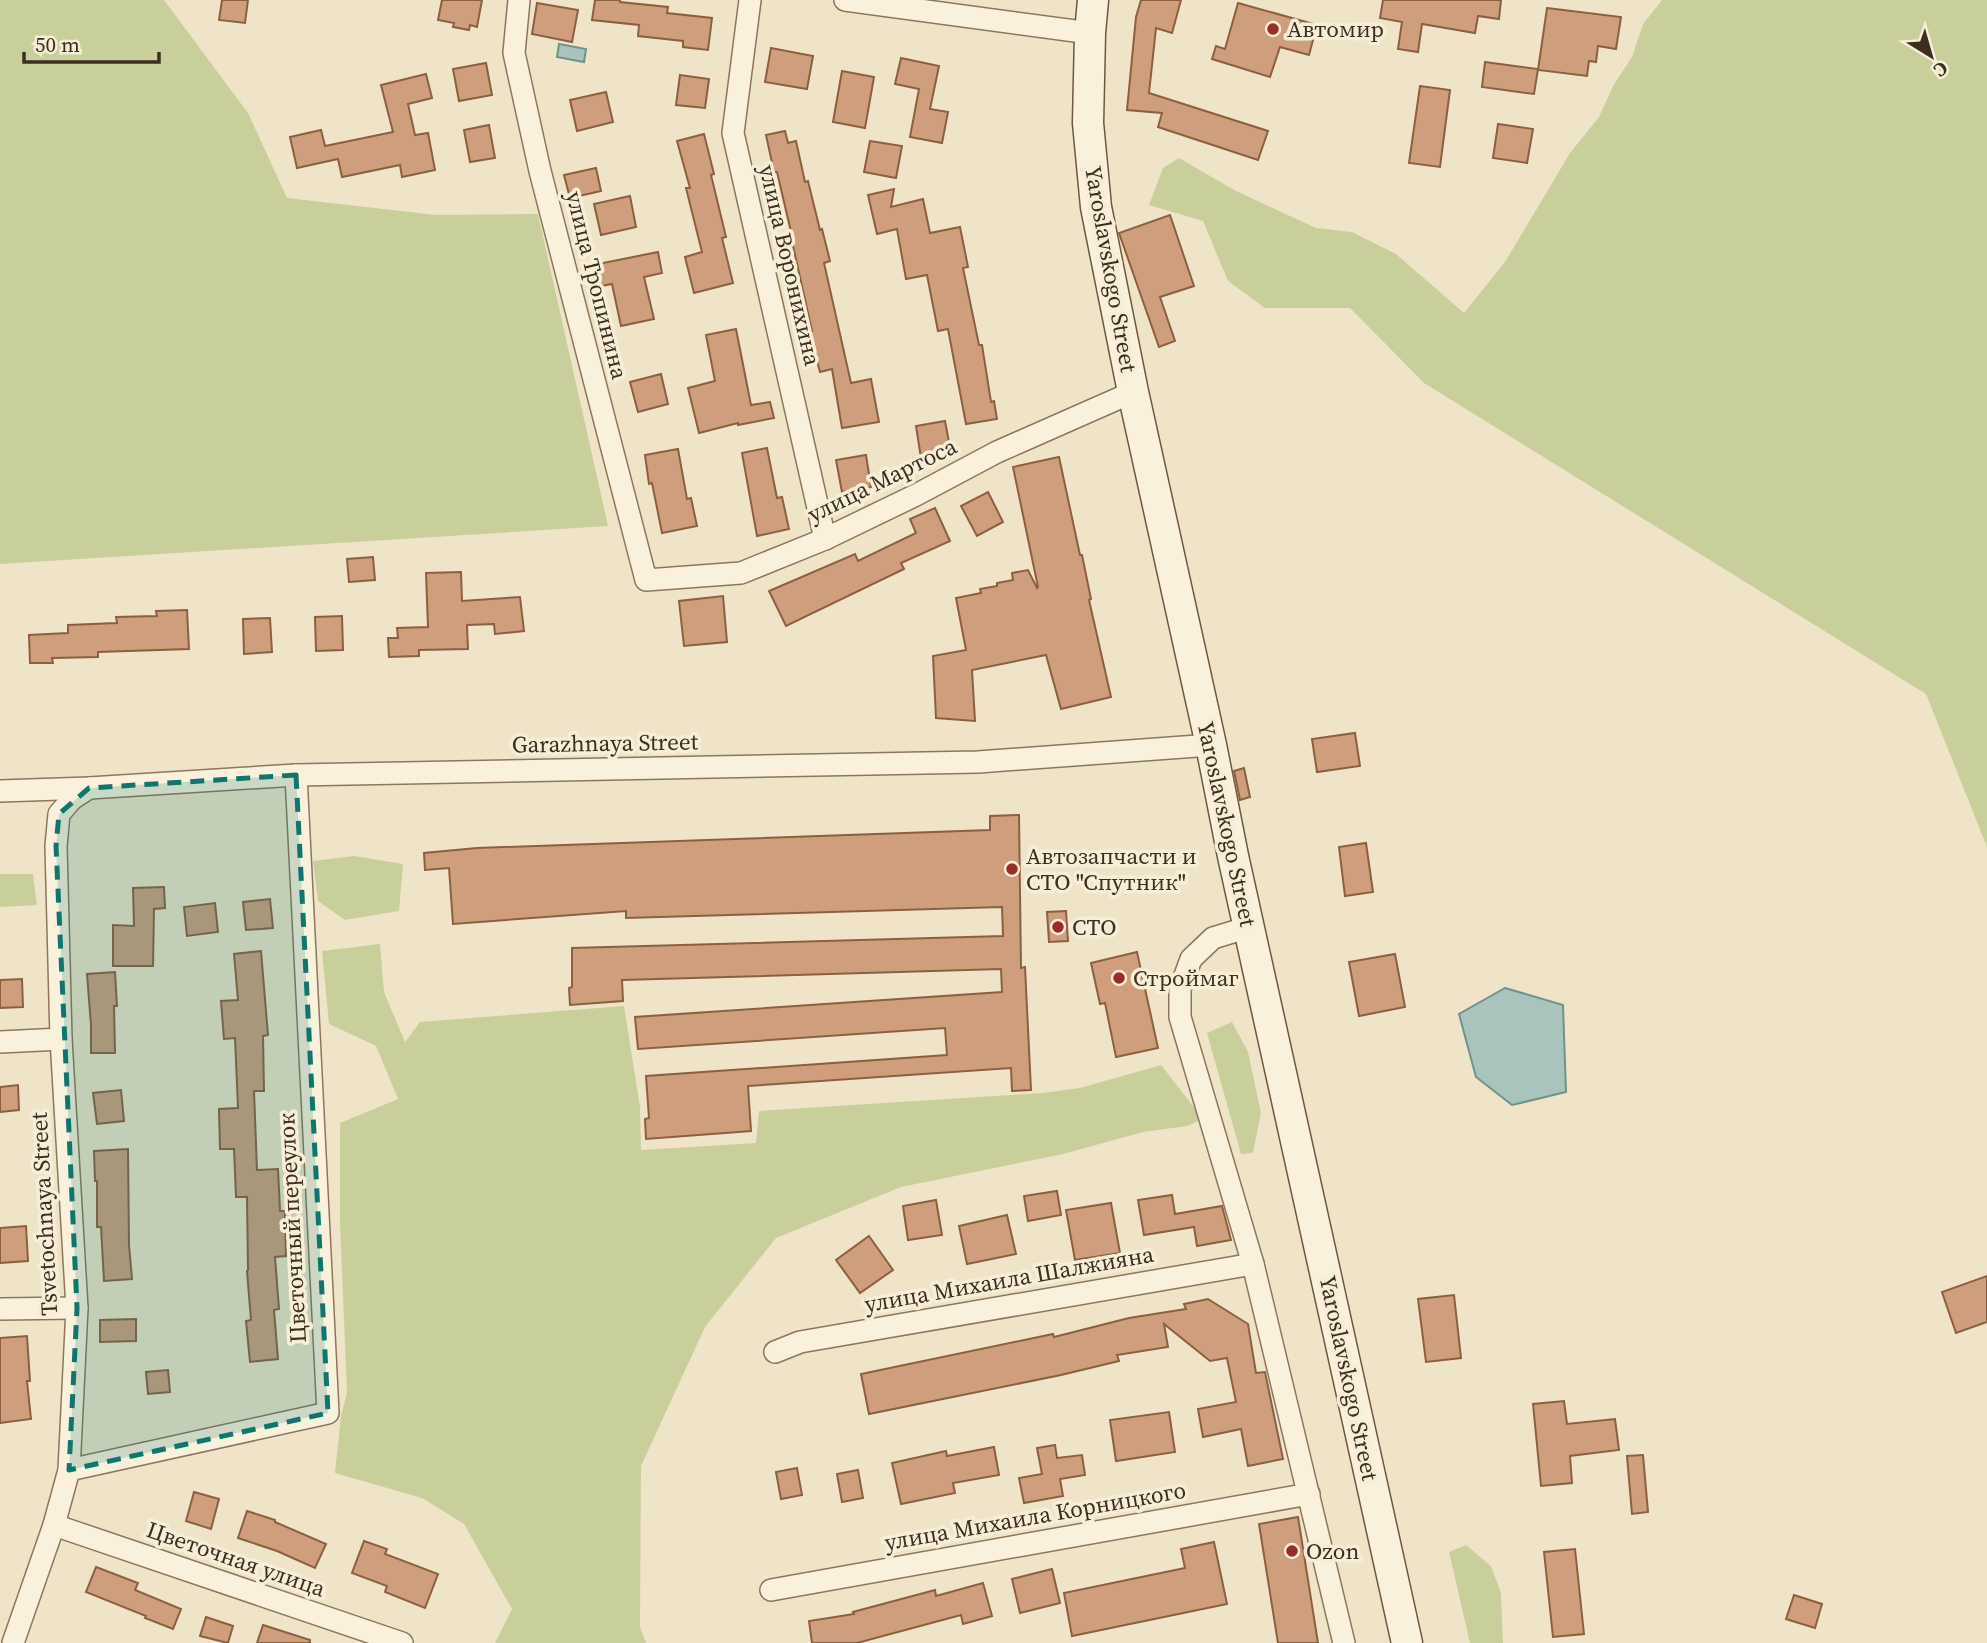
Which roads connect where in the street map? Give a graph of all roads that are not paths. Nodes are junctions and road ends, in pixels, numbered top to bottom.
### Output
1 (519, 0) edge
2 (750, 0) edge
3 (845, 0) edge
4 (1093, 0) edge
5 (1090, 33) junction
6 (1133, 393) junction
7 (825, 539) junction
8 (646, 580) joint
9 (1211, 745) junction
10 (296, 775) junction
11 (89, 788) junction
12 (0, 791) edge
13 (1249, 928) junction
14 (61, 1039) junction
15 (0, 1042) edge
16 (1253, 1264) junction
17 (77, 1308) junction
18 (0, 1309) edge
19 (775, 1352) dead end
20 (69, 1470) junction
21 (1309, 1494) junction
22 (54, 1525) junction
23 (771, 1590) dead end
24 (13, 1643) edge
25 (402, 1643) edge
26 (1345, 1643) edge
27 (1407, 1643) edge

1 - 8 street, улица Тропинина
2 - 7 street, улица Воронихина
3 - 5 street
4 - 5 street, Yaroslavskogo Street
5 - 6 street, Yaroslavskogo Street
6 - 7 street, улица Мартоса
6 - 9 street, Yaroslavskogo Street
7 - 8 street, улица Мартоса
9 - 10 street, Garazhnaya Street
9 - 13 street, Yaroslavskogo Street
10 - 11 street, Garazhnaya Street
10 - 20 street, Цветочный переулок
11 - 12 street, Garazhnaya Street
11 - 14 street, Tsvetochnaya Street
13 - 16 street
13 - 27 street, Yaroslavskogo Street
14 - 15 street
14 - 17 street, Tsvetochnaya Street
16 - 19 street, улица Михаила Шалжияна
16 - 21 street
17 - 18 street
17 - 20 street, Tsvetochnaya Street
20 - 22 street, Tsvetochnaya Street
21 - 23 street, улица Михаила Корницкого
21 - 26 street
22 - 24 street, Tsvetochnaya Street
22 - 25 street, Цветочная улица

